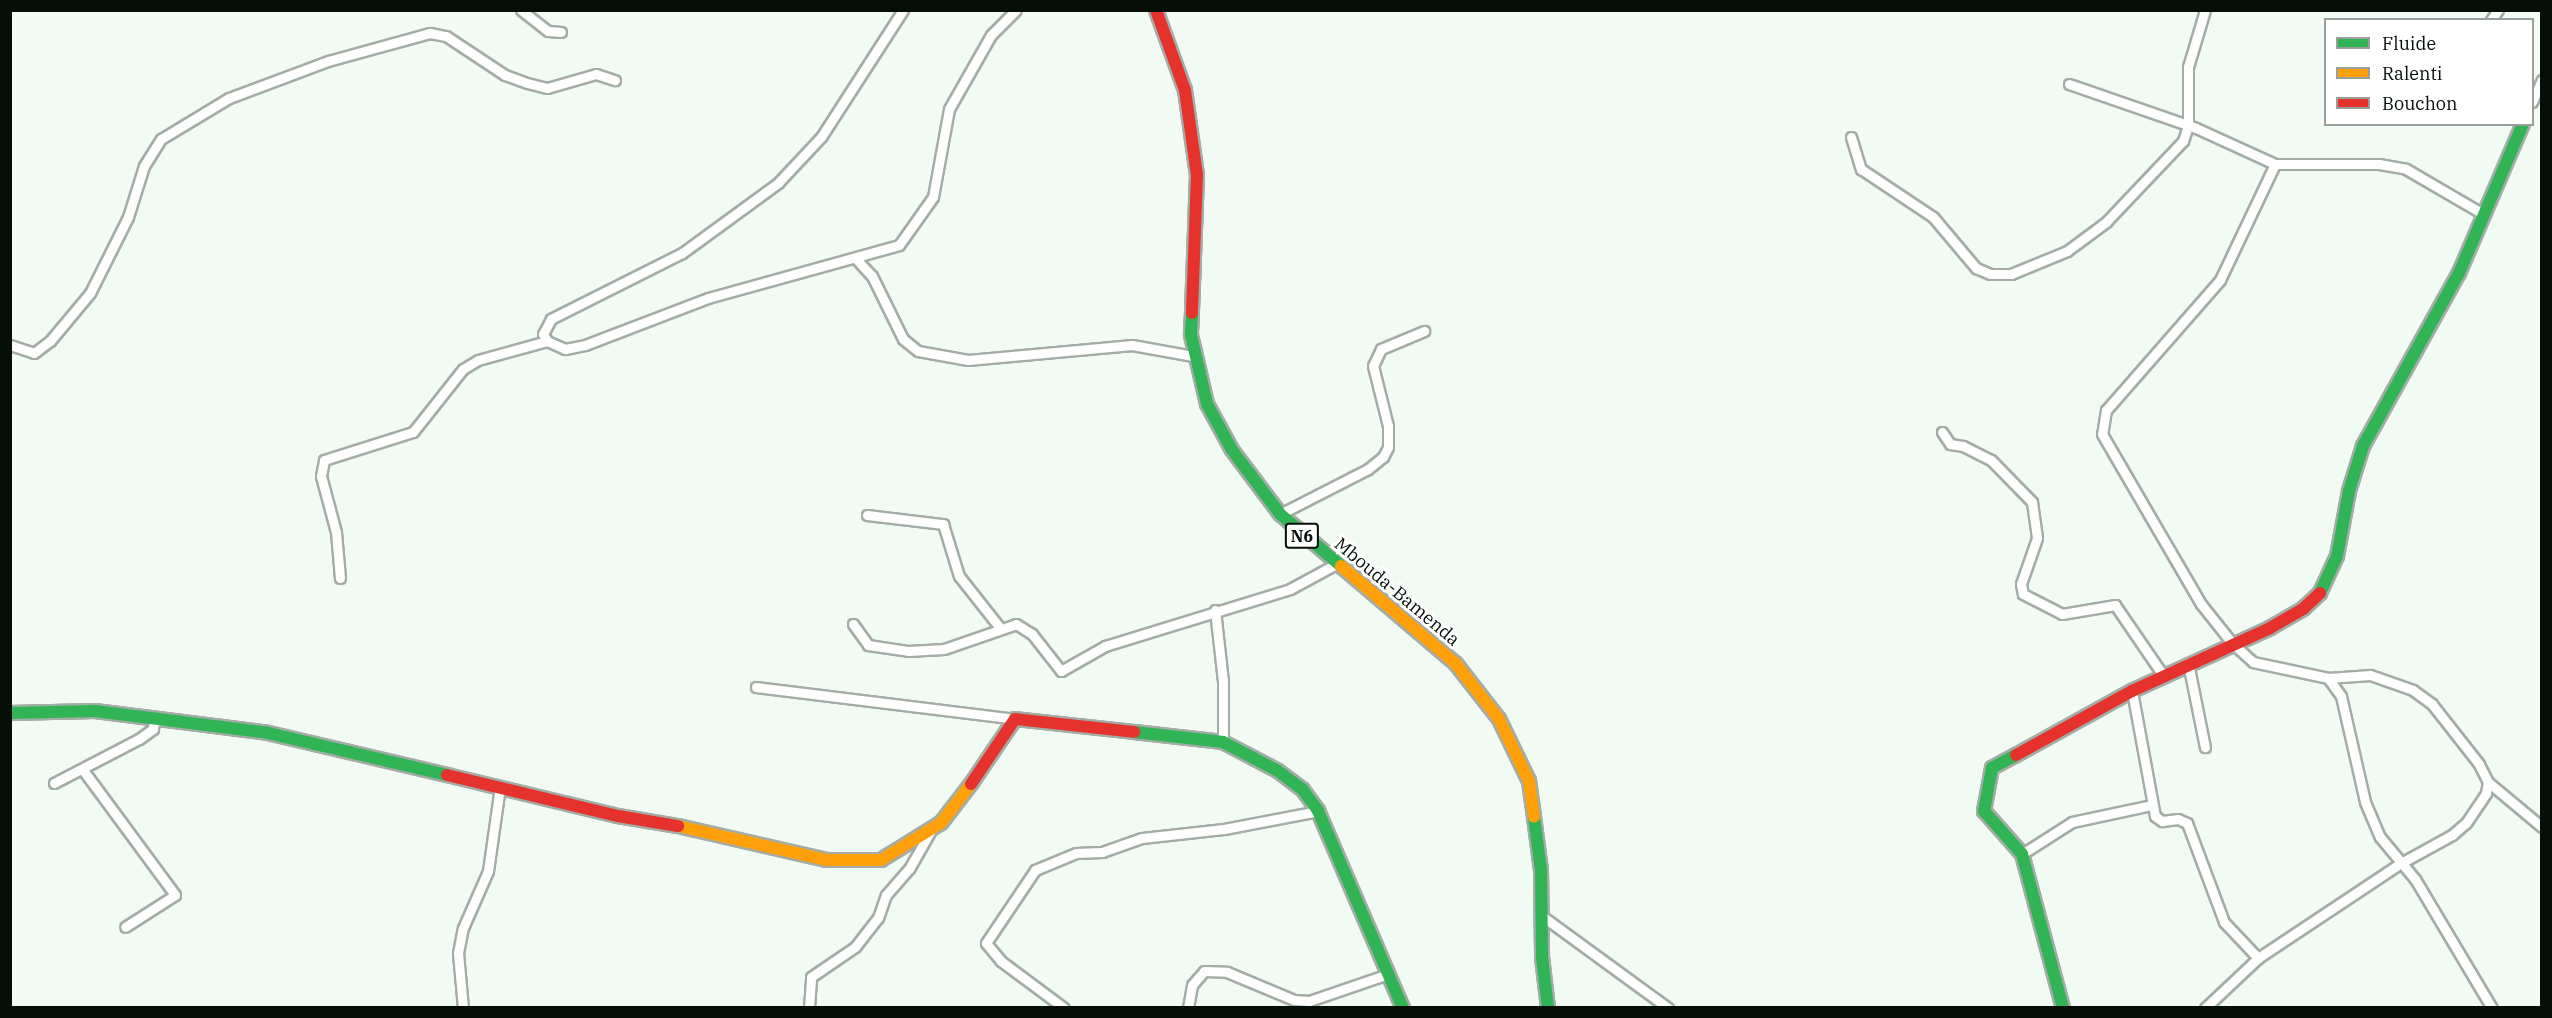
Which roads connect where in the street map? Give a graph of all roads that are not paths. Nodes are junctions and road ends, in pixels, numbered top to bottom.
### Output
1 (521, 10) edge
2 (903, 10) edge
3 (1016, 10) edge
4 (1156, 10) edge
5 (2205, 10) edge
6 (561, 32) dead end
7 (615, 80) dead end
8 (2541, 80) edge
9 (2069, 84) dead end
10 (2534, 97) edge
11 (2188, 126) junction
12 (2522, 126) edge
13 (1851, 137) dead end
14 (2275, 164) junction
15 (2485, 215) junction
16 (857, 260) junction
17 (1424, 331) dead end
18 (547, 341) junction
19 (10, 345) edge
20 (1193, 356) junction
21 (1942, 432) dead end
22 (1280, 514) junction
23 (867, 515) dead end
24 (1336, 564) junction
25 (340, 578) dead end
26 (1215, 610) junction
27 (853, 624) dead end
28 (1000, 628) junction
29 (2232, 643) junction
30 (2188, 663) junction
31 (2163, 675) junction
32 (2328, 678) junction
33 (756, 687) dead end
34 (2132, 691) junction
35 (10, 713) edge
36 (182, 719) junction
37 (1015, 719) junction
38 (1223, 742) junction
39 (2205, 747) dead end
40 (83, 770) junction
41 (2488, 782) junction
42 (54, 783) dead end
43 (500, 788) junction
44 (2152, 805) junction
45 (1318, 811) junction
46 (2541, 827) edge
47 (930, 832) junction
48 (2022, 854) junction
49 (2401, 863) junction
50 (1542, 916) junction
51 (125, 927) dead end
52 (2258, 958) junction
53 (1388, 974) junction
54 (1189, 1006) edge
55 (1064, 1007) edge
56 (1548, 1007) edge
57 (463, 1008) edge
58 (809, 1008) edge
59 (1403, 1008) edge
60 (1668, 1008) edge
61 (2063, 1008) edge
62 (2205, 1008) edge
63 (2492, 1008) edge

1 - 6 street
2 - 18 street
3 - 16 street
4 - 20 main road, Mbouda-Bamenda / N6
5 - 11 street
7 - 19 street
8 - 10 street
9 - 11 street
11 - 13 street
11 - 14 street
12 - 15 main road
14 - 15 street
14 - 29 street
15 - 29 main road
16 - 18 street
16 - 20 street
17 - 22 street
18 - 25 street
20 - 22 main road, Mbouda-Bamenda / N6
21 - 31 street
22 - 24 main road, Mbouda-Bamenda / N6
23 - 28 street
24 - 26 street
24 - 50 main road, Mbouda-Bamenda / N6
26 - 28 street
26 - 38 street
27 - 28 street
29 - 30 main road
29 - 32 street
30 - 31 main road
30 - 39 street
31 - 34 main road
32 - 41 street
32 - 49 street
33 - 37 street
34 - 44 street
34 - 48 main road
35 - 36 main road
36 - 40 street
36 - 43 main road
37 - 38 main road
37 - 47 main road
38 - 45 main road
40 - 42 street
40 - 51 street
41 - 46 street
41 - 49 street
43 - 47 main road
43 - 57 street
44 - 48 street
44 - 52 street
45 - 53 main road
45 - 55 street
47 - 58 street
48 - 61 main road
49 - 52 street
49 - 63 street
50 - 56 main road, Mbouda-Bamenda / N6
50 - 60 street
52 - 62 street
53 - 54 street
53 - 59 main road

